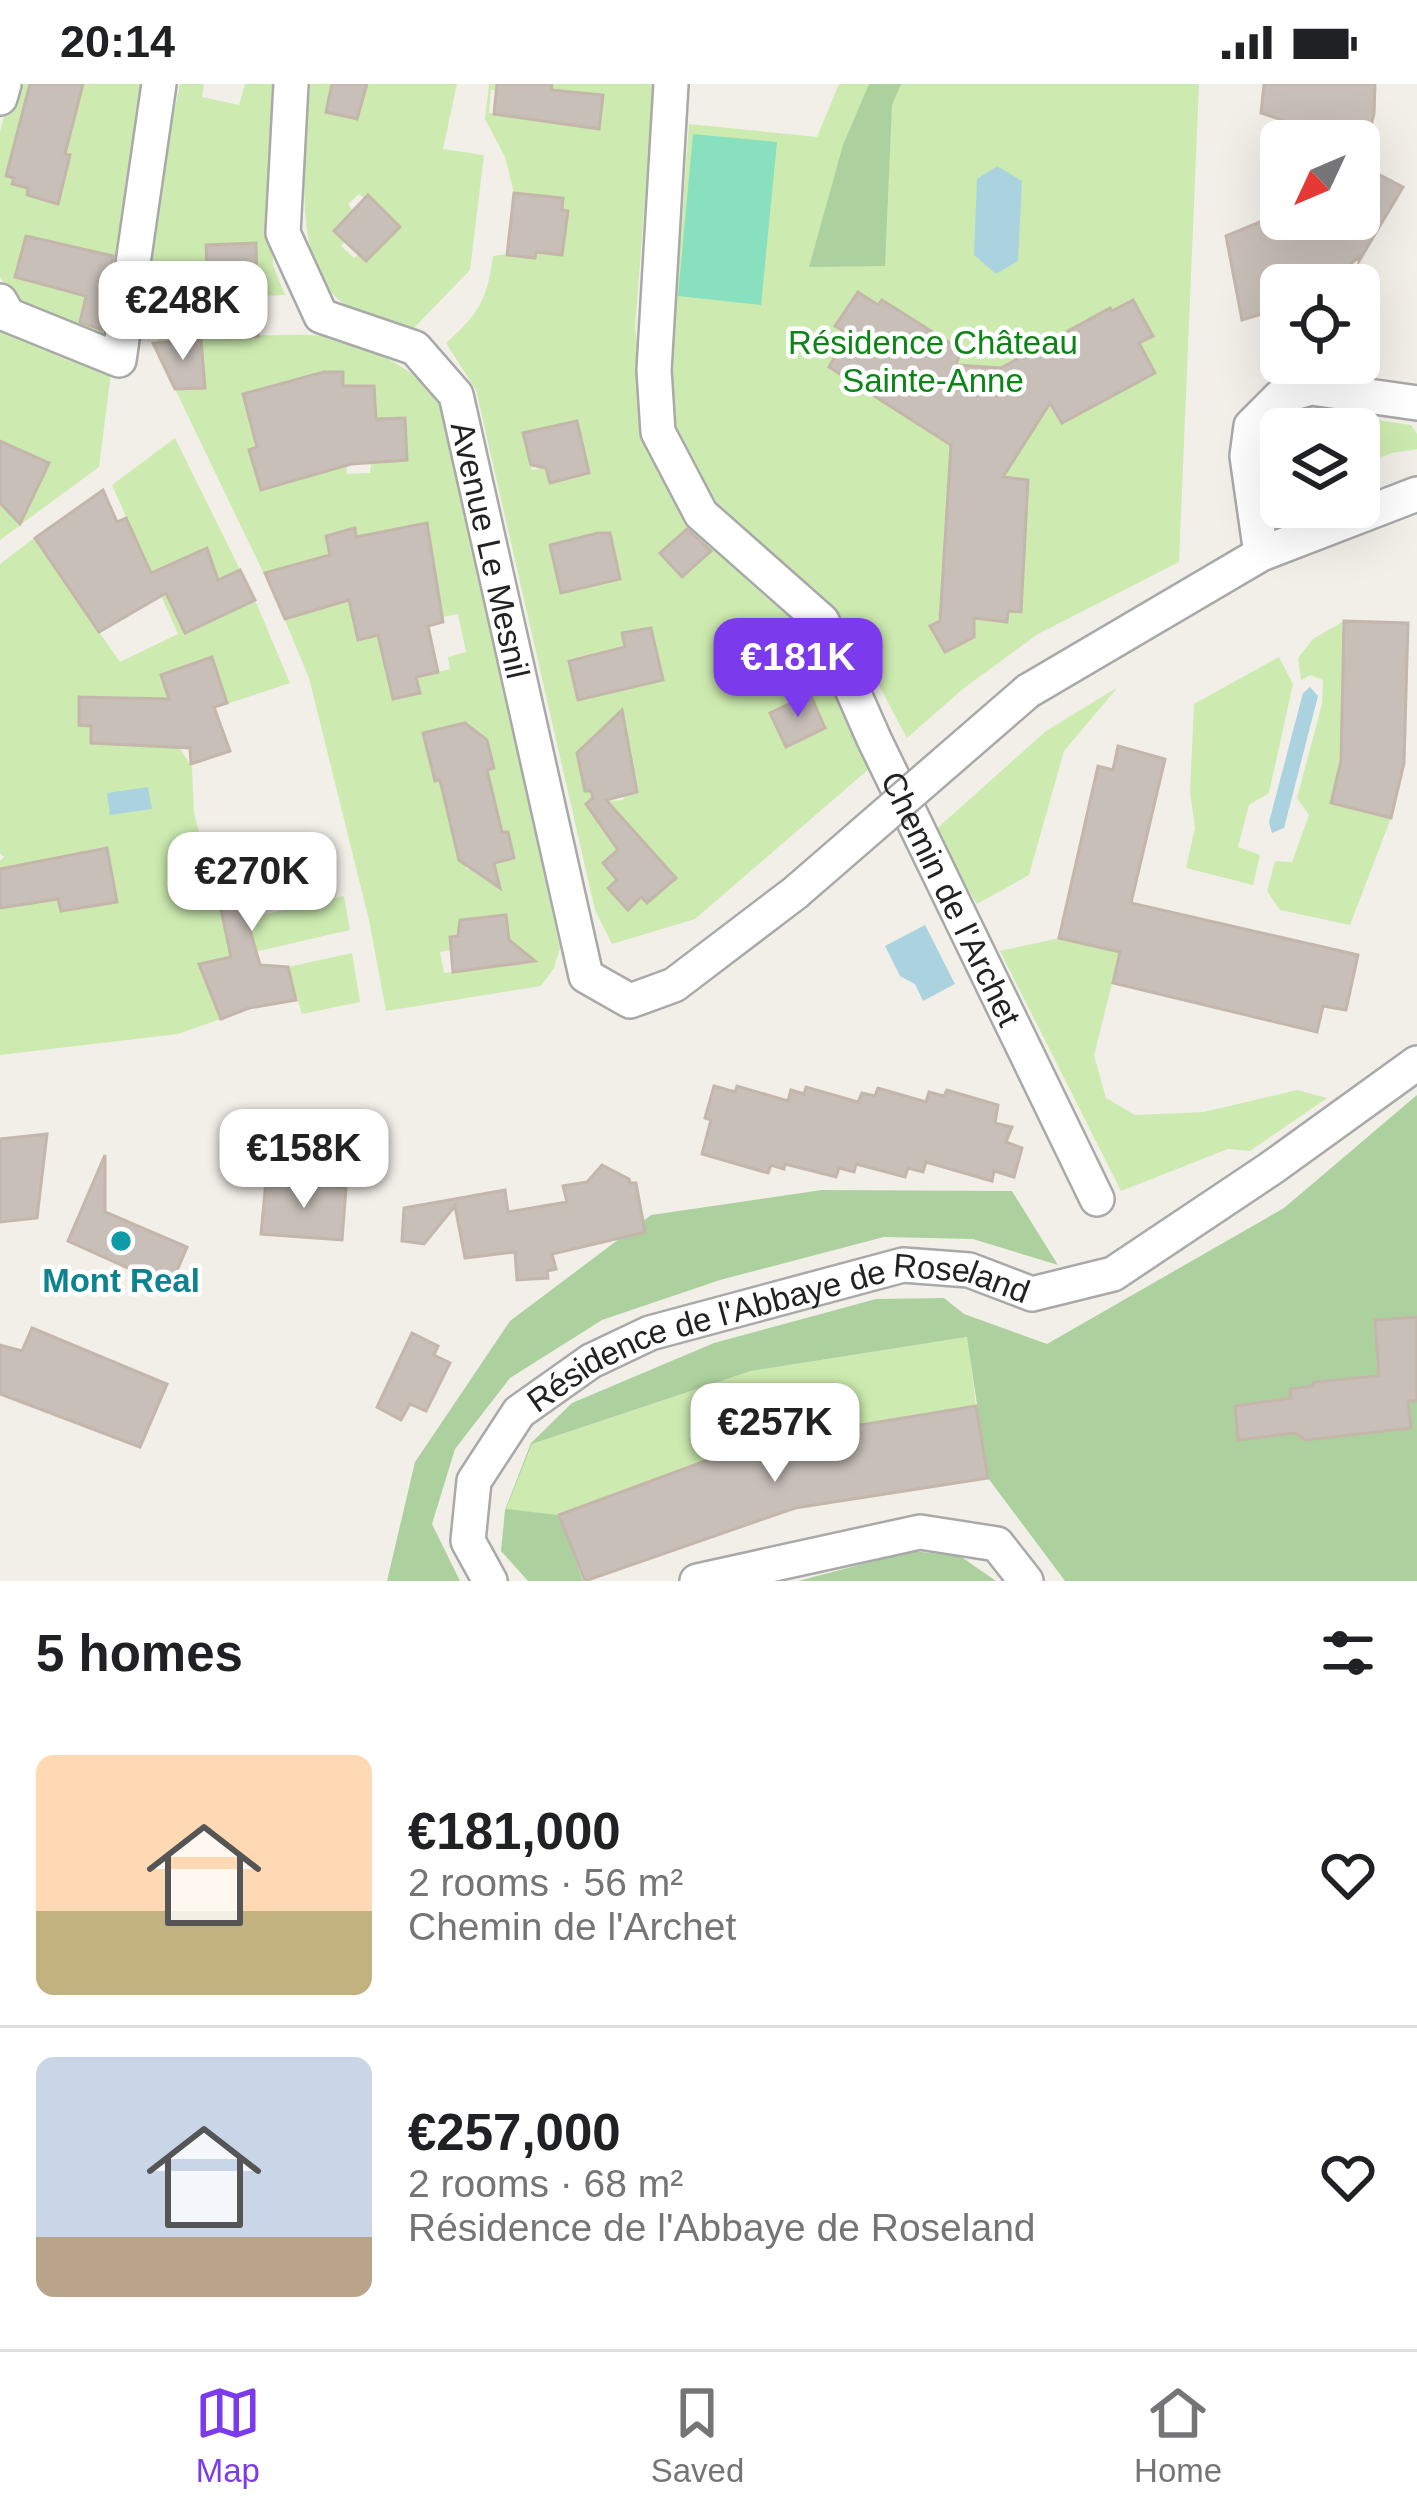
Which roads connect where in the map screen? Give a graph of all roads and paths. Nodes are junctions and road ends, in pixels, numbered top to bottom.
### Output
1 (4, 84) edge
2 (159, 84) edge
3 (290, 84) edge
4 (671, 84) edge
5 (0, 98) edge
6 (0, 301) edge
7 (1417, 403) edge
8 (1417, 494) edge
9 (1261, 554) junction
10 (1417, 1036) edge
11 (1417, 1064) edge
12 (1387, 1086) junction
13 (1097, 1199) dead end
14 (490, 1581) edge
15 (697, 1581) edge
16 (1026, 1581) edge

1 - 5 street
2 - 6 street
3 - 9 street, Avenue Le Mesnil, bridge
4 - 13 street, Chemin de l'Archet
7 - 9 street
8 - 9 street
10 - 12 street, Résidence de l'Abbaye de Roseland
11 - 12 street, Résidence de l'Abbaye de Roseland
12 - 14 street, Résidence de l'Abbaye de Roseland
15 - 16 street

